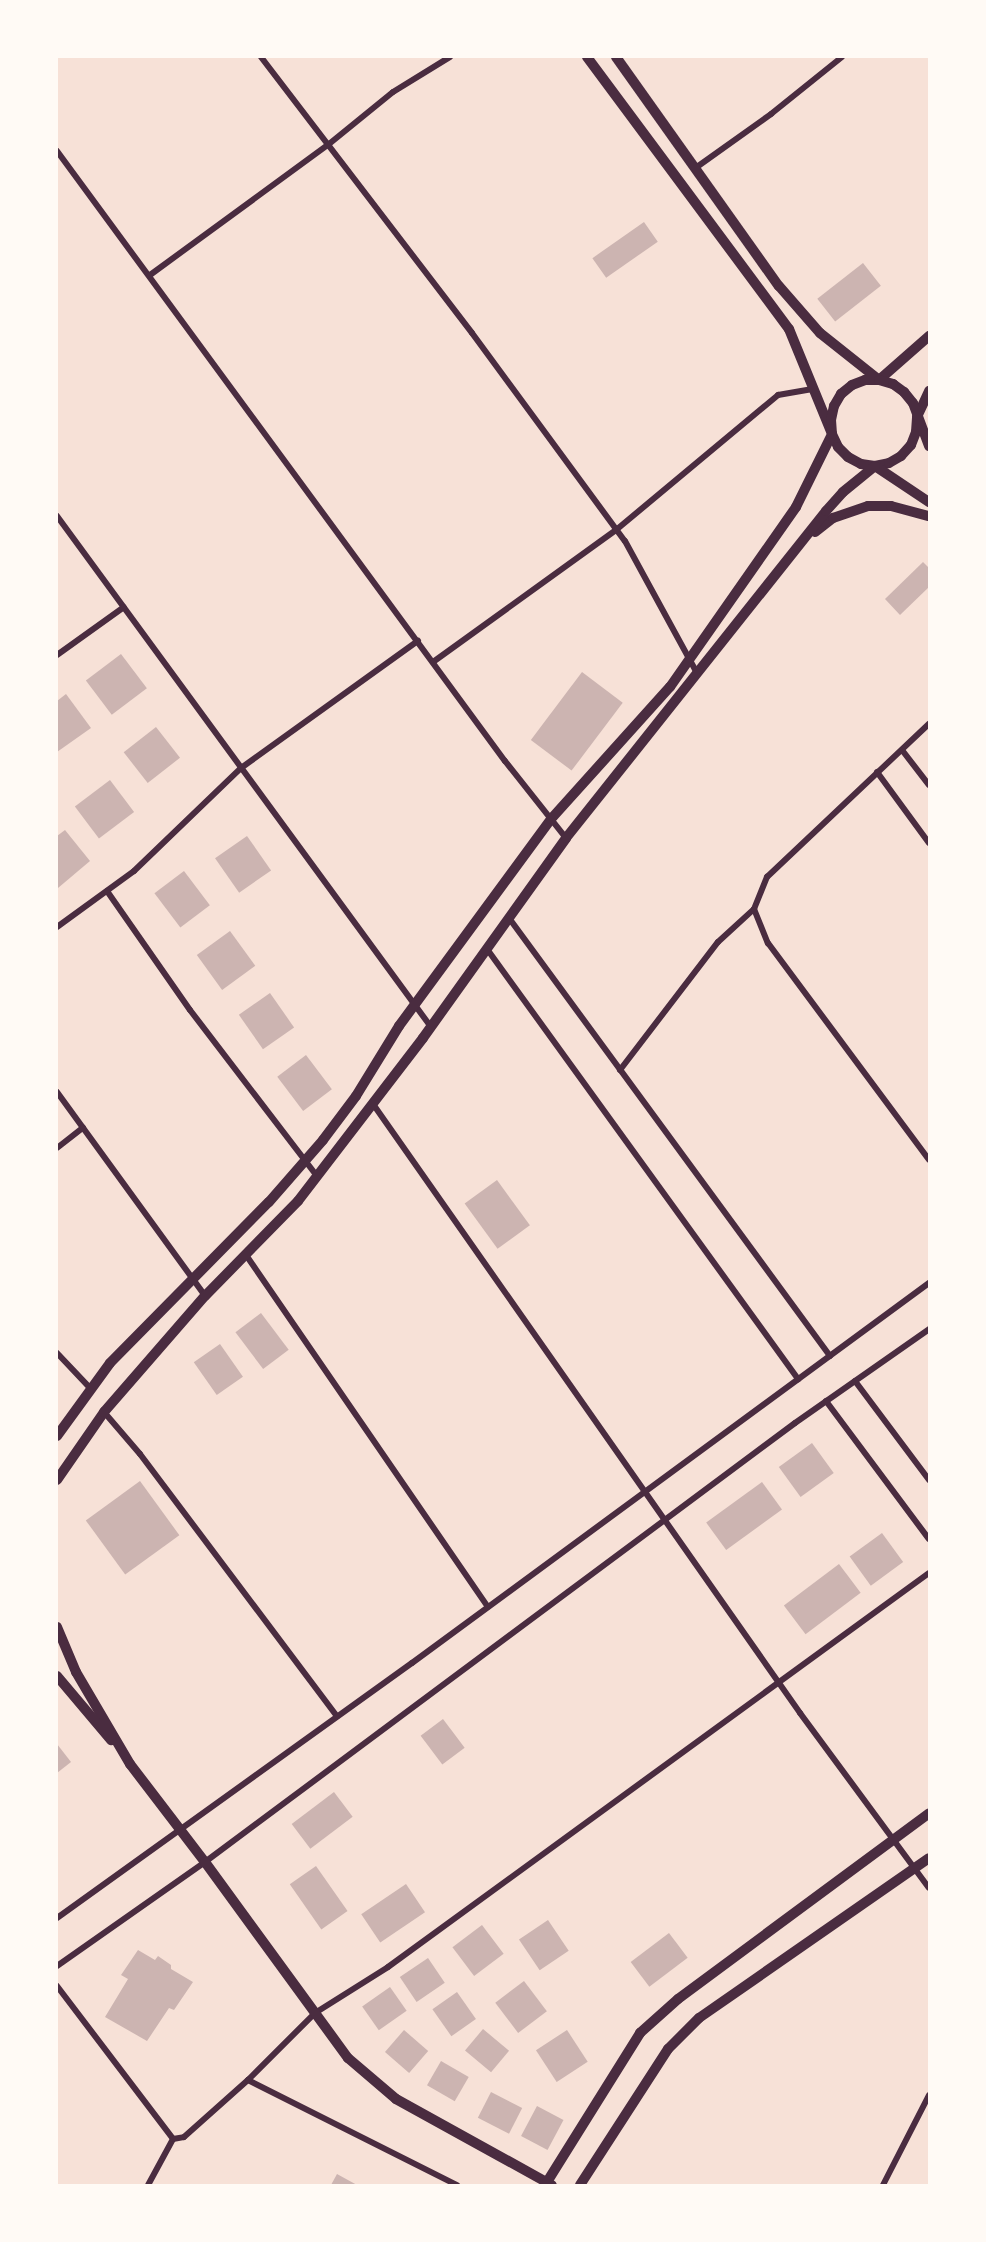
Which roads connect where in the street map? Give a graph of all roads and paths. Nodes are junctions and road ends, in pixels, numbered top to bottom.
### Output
1 (261, 57) edge
2 (450, 57) edge
3 (587, 57) edge
4 (616, 57) edge
5 (842, 57) edge
6 (329, 144) junction
7 (57, 151) edge
8 (694, 169) junction
9 (150, 275) junction
10 (929, 336) edge
11 (879, 380) junction
12 (812, 389) junction
13 (929, 391) edge
14 (917, 417) junction
15 (832, 434) junction
16 (929, 446) edge
17 (875, 466) junction
18 (929, 502) edge
19 (57, 516) edge
20 (929, 516) edge
21 (57, 525) edge
22 (65, 527) junction
23 (616, 530) junction
24 (801, 543) junction
25 (124, 607) junction
26 (418, 641) junction
27 (57, 655) edge
28 (690, 660) junction
29 (433, 662) junction
30 (697, 673) junction
31 (929, 724) edge
32 (902, 750) junction
33 (241, 768) junction
34 (877, 772) junction
35 (929, 785) edge
36 (551, 819) junction
37 (566, 838) junction
38 (929, 843) edge
39 (107, 891) junction
40 (754, 909) junction
41 (509, 918) junction
42 (57, 927) edge
43 (487, 949) junction
44 (415, 1004) junction
45 (431, 1027) junction
46 (620, 1070) junction
47 (57, 1092) edge
48 (373, 1104) junction
49 (83, 1128) junction
50 (57, 1148) edge
51 (929, 1160) edge
52 (306, 1161) junction
53 (317, 1176) junction
54 (246, 1255) junction
55 (192, 1279) junction
56 (929, 1283) edge
57 (205, 1296) junction
58 (929, 1329) edge
59 (57, 1353) edge
60 (830, 1356) junction
61 (798, 1379) junction
62 (855, 1381) junction
63 (90, 1389) junction
64 (826, 1401) junction
65 (104, 1412) junction
66 (57, 1436) edge
67 (929, 1479) edge
68 (57, 1480) edge
69 (645, 1490) junction
70 (666, 1521) junction
71 (929, 1539) edge
72 (929, 1573) edge
73 (488, 1607) junction
74 (57, 1627) edge
75 (57, 1676) edge
76 (779, 1683) junction
77 (337, 1716) junction
78 (130, 1764) junction
79 (929, 1813) edge
80 (179, 1828) junction
81 (893, 1839) junction
82 (929, 1858) edge
83 (205, 1862) junction
84 (915, 1868) junction
85 (929, 1888) edge
86 (57, 1918) edge
87 (57, 1966) edge
88 (57, 1986) edge
89 (315, 2013) junction
90 (248, 2080) junction
91 (929, 2095) edge
92 (172, 2139) junction
93 (549, 2183) edge
94 (148, 2185) edge
95 (457, 2185) edge
96 (580, 2185) edge
97 (883, 2185) edge

1 - 6 street
2 - 6 street
3 - 12 street
4 - 8 street
5 - 8 street
6 - 9 street
6 - 23 street
7 - 9 street
8 - 11 street
9 - 26 street
10 - 11 street
11 - 14 street
11 - 15 street
12 - 15 street
12 - 23 street
13 - 14 street
14 - 16 street
14 - 17 street
15 - 17 street
15 - 28 street
17 - 18 street
17 - 24 street
19 - 22 street
20 - 24 street
21 - 22 street
22 - 25 street
23 - 28 street
23 - 29 street
24 - 30 street
25 - 27 street
25 - 33 street
26 - 29 street
26 - 33 street
28 - 30 street
28 - 36 street
29 - 36 street
30 - 37 street
31 - 32 street
32 - 34 street
32 - 35 street
33 - 39 street
33 - 44 street
34 - 38 street
34 - 40 street
36 - 37 street
36 - 44 street
37 - 41 street
39 - 42 street
39 - 52 street
40 - 46 street
40 - 51 street
41 - 43 street
41 - 46 street
43 - 45 street
43 - 61 street
44 - 45 street
44 - 52 street
45 - 48 street
46 - 60 street
47 - 49 street
48 - 53 street
48 - 69 street
49 - 50 street
49 - 55 street
52 - 53 street
52 - 55 street
53 - 54 street
54 - 57 street
54 - 73 street
55 - 57 street
55 - 63 street
56 - 60 street
57 - 65 street
58 - 62 street
59 - 63 street
60 - 61 street
61 - 69 street
62 - 64 street
62 - 67 street
63 - 66 street
64 - 70 street
64 - 71 street
65 - 68 street
65 - 77 street
69 - 70 street
69 - 73 street
70 - 76 street
70 - 83 street
72 - 76 street
73 - 77 street
74 - 78 street
75 - 78 street
76 - 81 street
76 - 89 street
77 - 80 street
78 - 80 street
79 - 81 street
80 - 83 street
80 - 86 street
81 - 84 street
81 - 93 street
82 - 84 street
83 - 87 street
83 - 89 street
84 - 85 street
84 - 96 street
88 - 92 street
89 - 90 street
89 - 93 street
90 - 92 street
90 - 95 street
91 - 97 street
92 - 94 street

